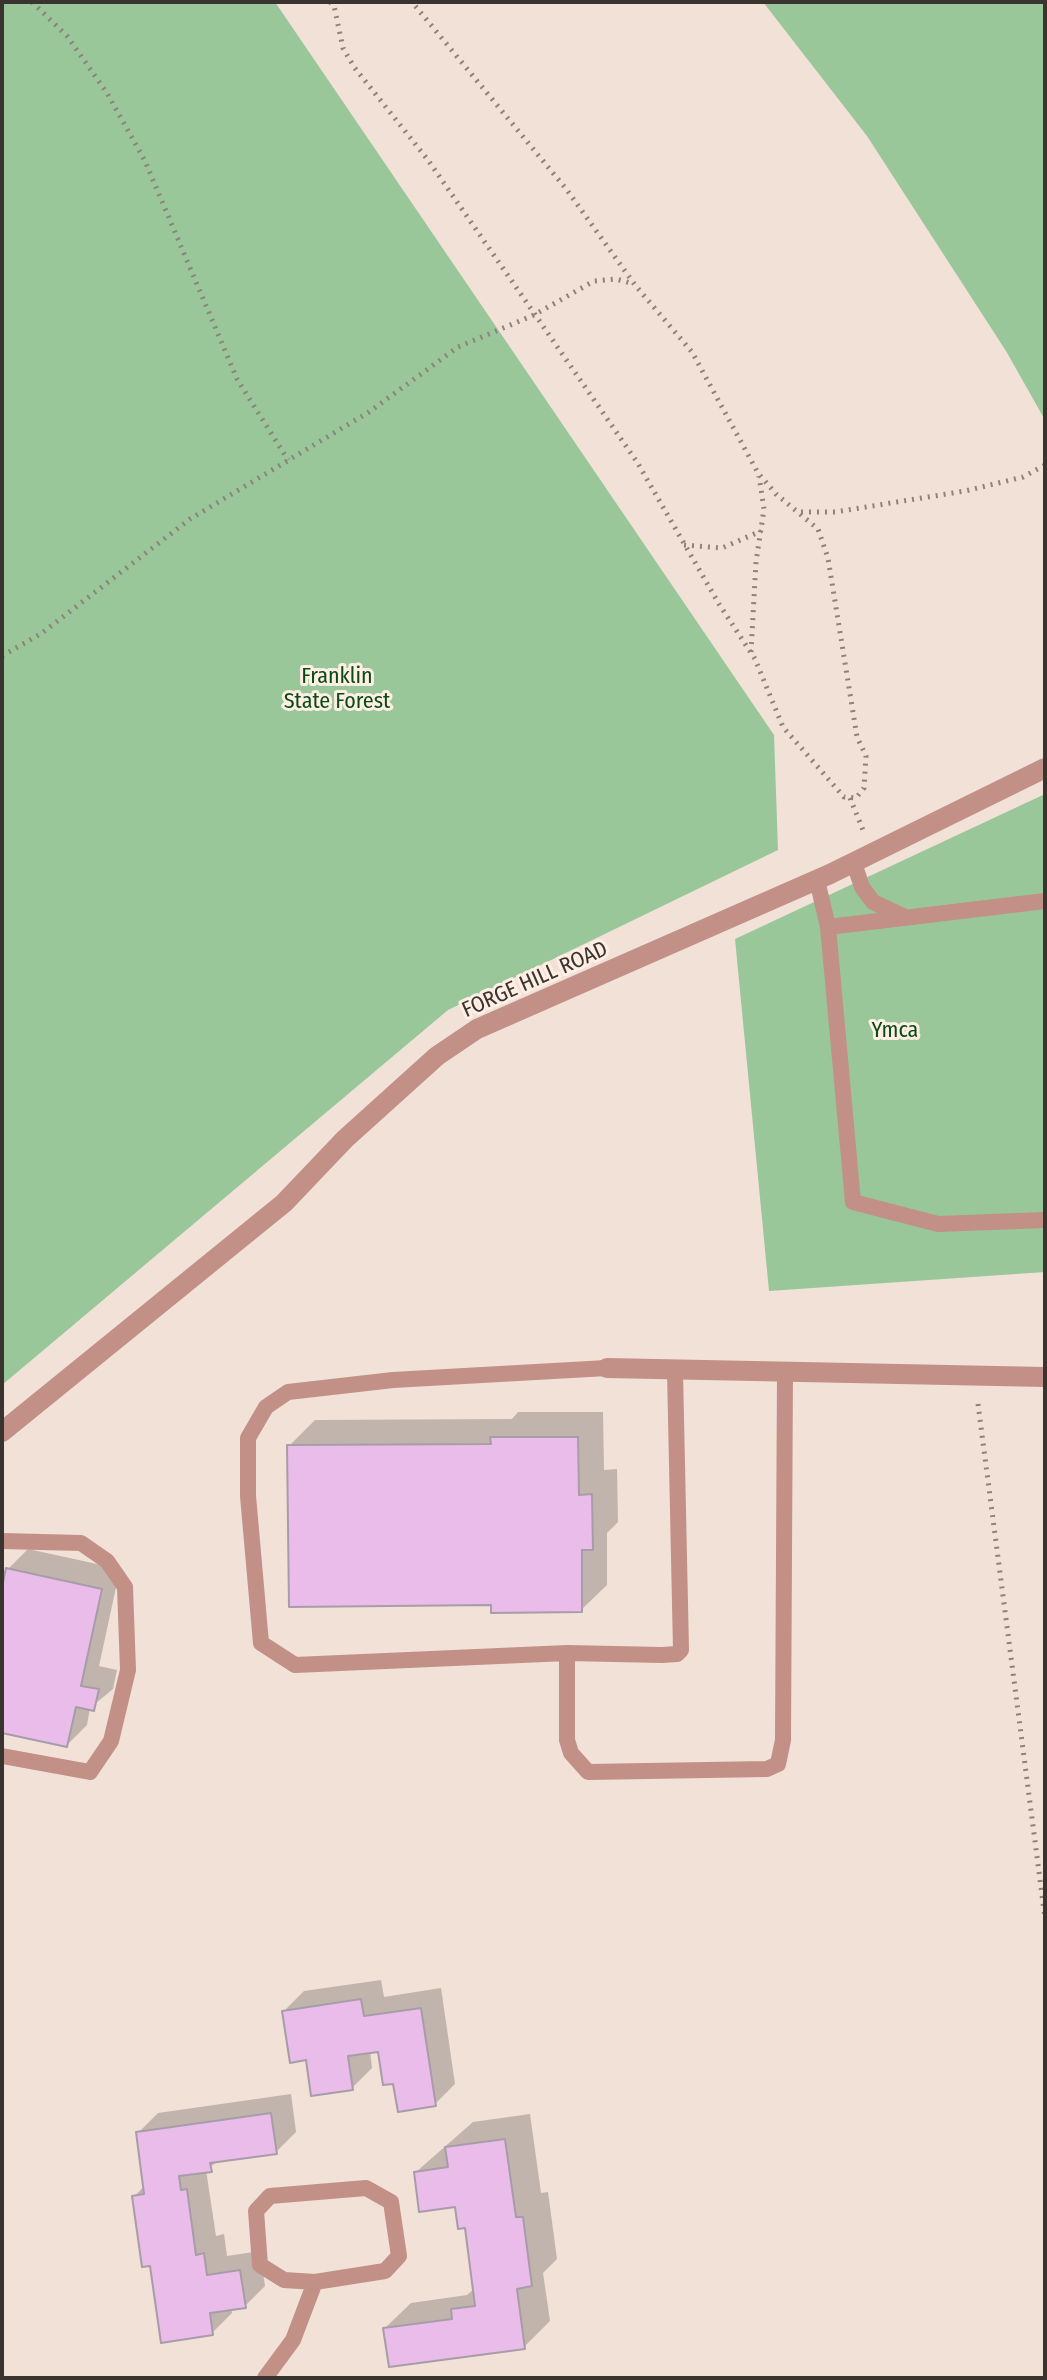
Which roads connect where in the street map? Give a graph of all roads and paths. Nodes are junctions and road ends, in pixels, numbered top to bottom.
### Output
1 (32, 2) edge
2 (330, 2) edge
3 (412, 2) edge
4 (635, 285) junction
5 (534, 315) junction
6 (288, 460) junction
7 (1045, 465) edge
8 (758, 473) junction
9 (801, 512) junction
10 (762, 530) junction
11 (683, 545) junction
12 (751, 653) junction
13 (2, 656) edge
14 (1045, 768) edge
15 (854, 863) junction
16 (817, 880) junction
17 (1045, 901) edge
18 (906, 917) junction
19 (828, 927) junction
20 (1045, 1220) edge
21 (607, 1368) joint
22 (675, 1371) junction
23 (785, 1371) junction
24 (974, 1376) junction
25 (1045, 1377) edge
26 (2, 1432) edge
27 (2, 1541) edge
28 (567, 1653) junction
29 (2, 1756) edge
30 (1045, 1918) edge
31 (315, 2282) junction
32 (265, 2378) edge

1 - 6 path
2 - 5 path
3 - 4 path
4 - 5 path
4 - 8 path
5 - 6 path
5 - 11 path
6 - 13 path
7 - 9 path
8 - 9 path
8 - 10 path
9 - 12 path
10 - 11 path
10 - 12 path
11 - 12 path
14 - 15 street, FORGE HILL ROAD
15 - 16 street, FORGE HILL ROAD
15 - 18 lane
16 - 19 lane
16 - 26 street, FORGE HILL ROAD
17 - 18 lane
18 - 19 lane
19 - 20 lane
21 - 22 street
21 - 28 lane
22 - 23 street
22 - 28 lane
23 - 24 street
23 - 28 lane
24 - 25 street
24 - 30 path
27 - 29 lane
31 - 31 lane
31 - 32 lane

